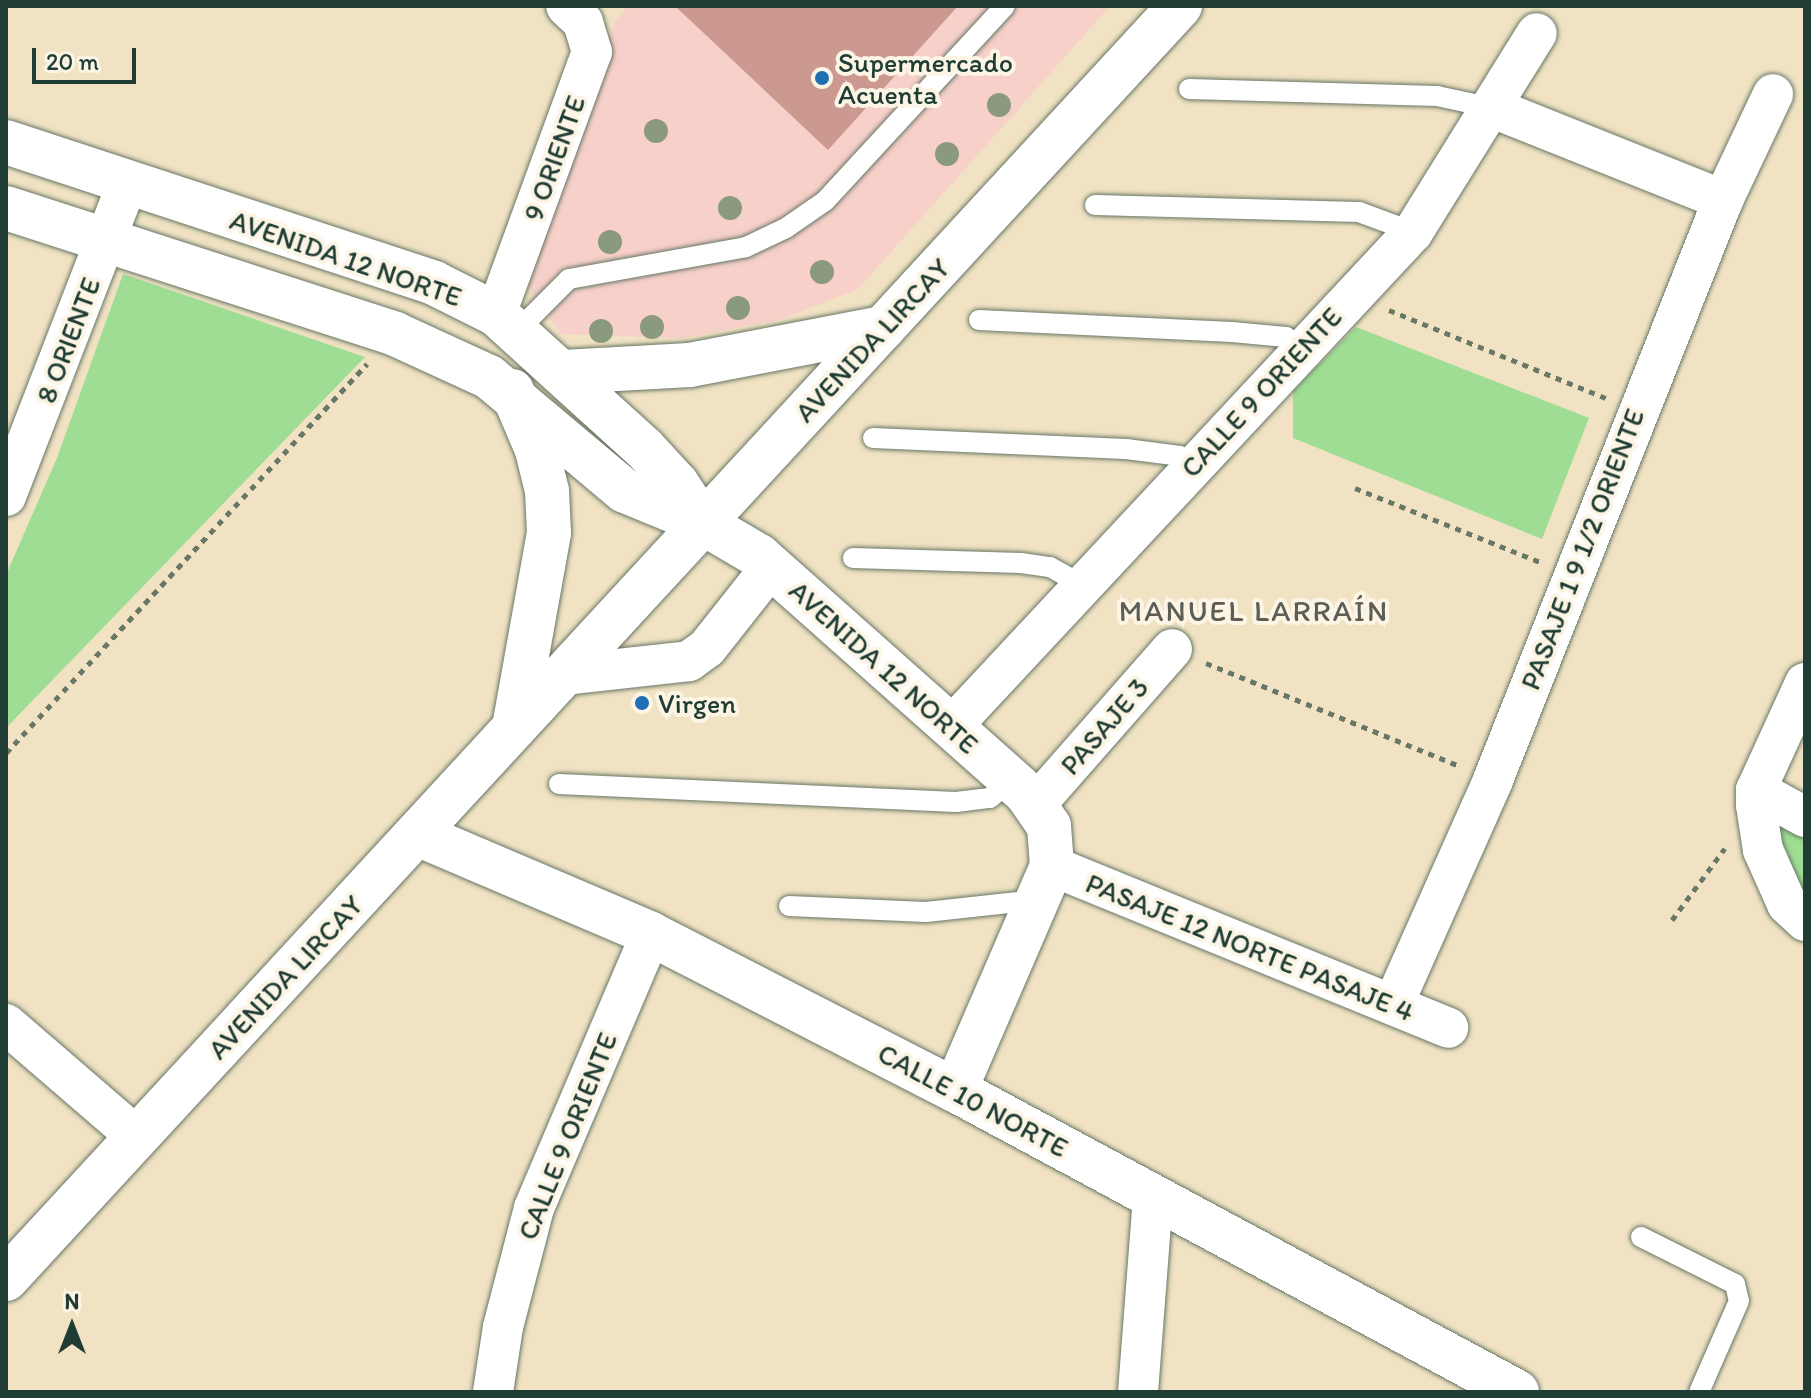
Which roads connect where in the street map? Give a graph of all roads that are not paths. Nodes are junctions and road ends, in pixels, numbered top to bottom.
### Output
1 (544, 6) edge
2 (1005, 6) edge
3 (1169, 9) edge
4 (582, 11) edge
5 (1537, 33) dead end
6 (1189, 89) dead end
7 (1773, 94) dead end
8 (1493, 108) junction
9 (6, 142) edge
10 (128, 182) junction
11 (1723, 200) junction
12 (1095, 205) dead end
13 (6, 208) edge
14 (1413, 232) junction
15 (107, 242) junction
16 (979, 320) dead end
17 (507, 322) junction
18 (883, 328) junction
19 (1303, 349) junction
20 (563, 372) junction
21 (512, 391) junction
22 (873, 438) dead end
23 (1193, 464) junction
24 (6, 496) edge
25 (703, 523) junction
26 (853, 558) dead end
27 (771, 567) junction
28 (1081, 584) junction
29 (1172, 649) road end
30 (563, 675) junction
31 (1805, 683) edge
32 (952, 726) junction
33 (514, 728) junction
34 (559, 784) dead end
35 (1756, 797) junction
36 (1805, 817) edge
37 (417, 834) junction
38 (1038, 835) junction
39 (789, 906) dead end
40 (1805, 921) edge
41 (651, 934) junction
42 (1393, 1005) junction
43 (6, 1024) edge
44 (1448, 1028) dead end
45 (955, 1090) junction
46 (137, 1137) junction
47 (1153, 1196) junction
48 (1641, 1237) dead end
49 (6, 1279) edge
50 (493, 1392) edge
51 (1138, 1392) edge
52 (1517, 1392) edge
53 (1699, 1392) edge

1 - 4 street
2 - 17 lane
3 - 18 main road, AVENIDA LIRCAY
4 - 17 street, 9 ORIENTE
5 - 8 street, CALLE 9 ORIENTE
6 - 8 lane
7 - 11 street, PASAJE 1 9 1/2 ORIENTE
8 - 11 street
8 - 14 street, CALLE 9 ORIENTE
9 - 10 main road, AVENIDA 12 NORTE
10 - 15 street, 8 ORIENTE
10 - 17 main road, AVENIDA 12 NORTE
11 - 42 street, PASAJE 1 9 1/2 ORIENTE
12 - 14 lane
13 - 15 main road, AVENIDA 12 NORTE
14 - 19 street, CALLE 9 ORIENTE
15 - 21 main road, AVENIDA 12 NORTE
15 - 24 street, 8 ORIENTE
16 - 19 lane
17 - 20 main road, AVENIDA 12 NORTE
18 - 20 main road
18 - 25 main road, AVENIDA LIRCAY
19 - 23 street, CALLE 9 ORIENTE
20 - 25 main road, AVENIDA 12 NORTE
21 - 25 main road, AVENIDA 12 NORTE
21 - 33 main road
22 - 23 lane
23 - 28 street, CALLE 9 ORIENTE
25 - 27 main road, AVENIDA 12 NORTE
25 - 30 main road, AVENIDA LIRCAY
26 - 28 lane
27 - 30 street
27 - 32 main road, AVENIDA 12 NORTE
28 - 32 street, CALLE 9 ORIENTE
29 - 38 street, PASAJE 3
30 - 33 main road, AVENIDA LIRCAY
31 - 35 street
32 - 38 main road, AVENIDA 12 NORTE
33 - 37 main road, AVENIDA LIRCAY
34 - 38 lane
35 - 36 street
35 - 40 street
37 - 41 main road, CALLE 10 NORTE
37 - 46 main road, AVENIDA LIRCAY
38 - 39 lane
38 - 42 street, PASAJE 12 NORTE PASAJE 4
38 - 45 main road
41 - 45 main road, CALLE 10 NORTE
41 - 50 street, CALLE 9 ORIENTE
42 - 44 street, PASAJE 12 NORTE PASAJE 4
43 - 46 street
45 - 47 main road, CALLE 10 NORTE
46 - 49 main road, AVENIDA LIRCAY
47 - 51 street
47 - 52 main road, CALLE 10 NORTE
48 - 53 lane

